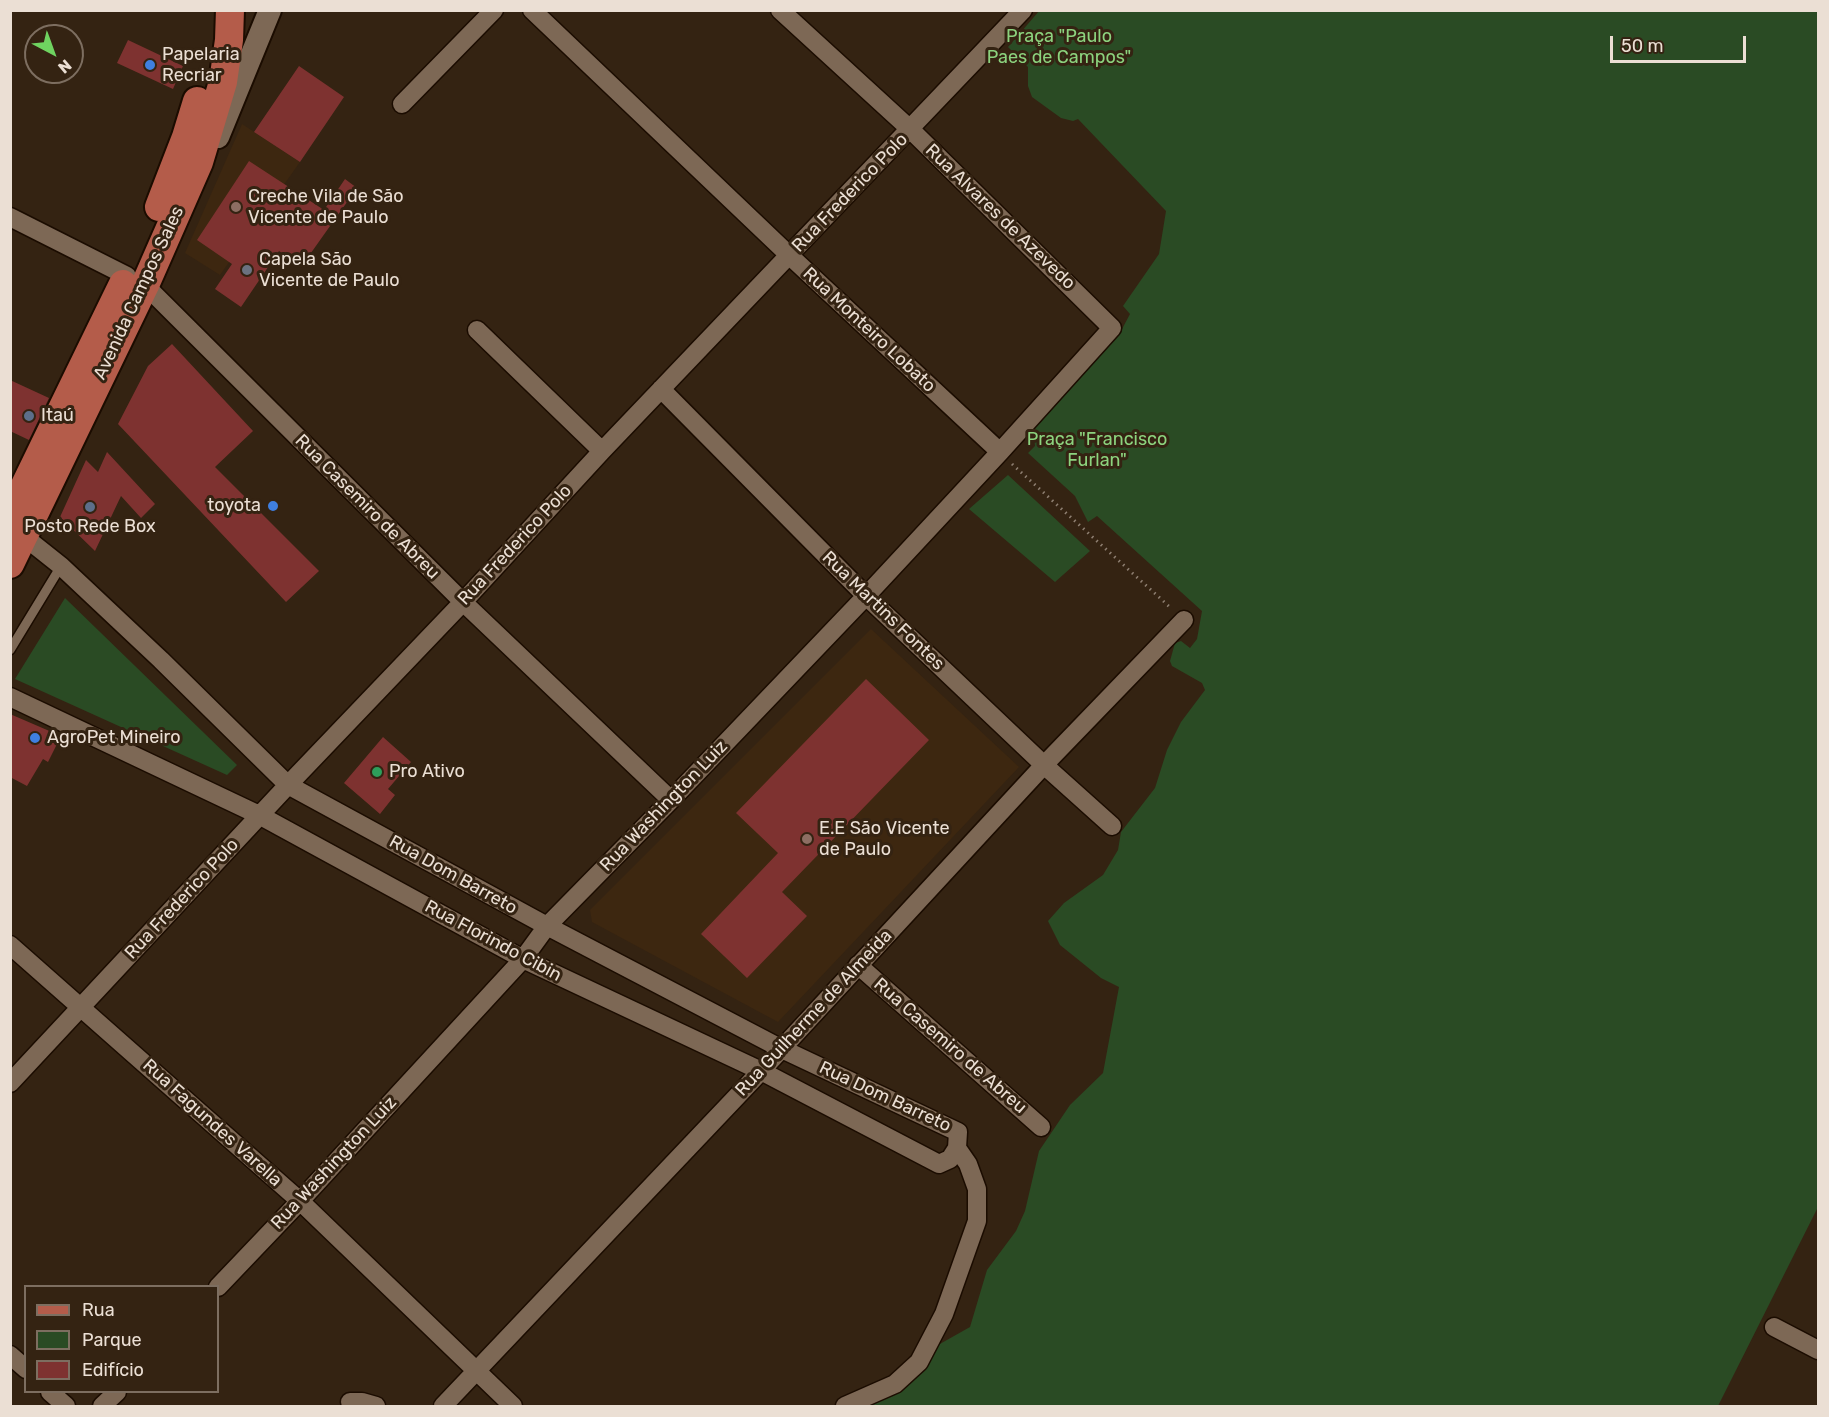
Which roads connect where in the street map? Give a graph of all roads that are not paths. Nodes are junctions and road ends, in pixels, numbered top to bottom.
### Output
1 (212, 10) edge
2 (230, 10) edge
3 (270, 10) edge
4 (494, 10) edge
5 (532, 10) edge
6 (780, 10) edge
7 (1023, 10) edge
8 (402, 104) dead end
9 (910, 129) junction
10 (199, 162) junction
11 (10, 217) edge
12 (790, 256) junction
13 (136, 280) junction
14 (1112, 328) joint
15 (477, 330) dead end
16 (662, 389) junction
17 (602, 451) junction
18 (1000, 452) junction
19 (15, 526) edge
20 (10, 564) edge
21 (61, 566) junction
22 (866, 596) junction
23 (463, 602) junction
24 (1184, 620) road end
25 (10, 650) edge
26 (10, 697) edge
27 (1044, 765) junction
28 (288, 785) junction
29 (671, 800) junction
30 (259, 815) junction
31 (1112, 826) dead end
32 (547, 926) junction
33 (10, 945) edge
34 (523, 959) junction
35 (858, 965) junction
36 (81, 1007) junction
37 (782, 1049) junction
38 (761, 1071) junction
39 (10, 1083) edge
40 (1041, 1127) dead end
41 (957, 1140) junction
42 (300, 1201) junction
43 (219, 1286) edge
44 (1774, 1327) dead end
45 (1818, 1350) edge
46 (10, 1355) edge
47 (24, 1367) edge
48 (476, 1370) junction
49 (51, 1393) edge
50 (116, 1393) edge
51 (350, 1402) dead end
52 (66, 1407) edge
53 (102, 1407) edge
54 (376, 1407) edge
55 (443, 1407) edge
56 (513, 1407) edge
57 (845, 1407) edge

1 - 13 main road, Avenida Campos Sales
2 - 10 main road, Avenida Campos Sales
3 - 10 street
4 - 8 street
5 - 12 street, Rua Monteiro Lobato
6 - 9 street, Rua Alvares de Azevedo
7 - 9 street, Rua Frederico Polo
9 - 12 street, Rua Frederico Polo
9 - 14 street, Rua Alvares de Azevedo
10 - 13 main road, Avenida Campos Sales
11 - 13 street, Rua Casemiro de Abreu
12 - 16 street, Rua Frederico Polo
12 - 18 street, Rua Monteiro Lobato
13 - 19 main road, Avenida Campos Sales
13 - 23 street, Rua Casemiro de Abreu
14 - 18 street, Rua Washington Luiz
15 - 17 street
16 - 17 street, Rua Frederico Polo
16 - 22 street, Rua Martins Fontes
17 - 23 street, Rua Frederico Polo
18 - 22 street, Rua Washington Luiz
19 - 20 main road, Avenida Campos Sales
19 - 21 street, Rua Dom Barreto
21 - 25 lane
21 - 28 street, Rua Dom Barreto
22 - 27 street, Rua Martins Fontes
22 - 29 street, Rua Washington Luiz
23 - 28 street, Rua Frederico Polo
23 - 29 street, Rua Casemiro de Abreu
24 - 27 street, Rua Guilherme de Almeida
26 - 30 street, Rua Florindo Cibin
27 - 31 street, Rua Martins Fontes
27 - 35 street, Rua Guilherme de Almeida
28 - 30 street, Rua Frederico Polo
28 - 32 street, Rua Dom Barreto
29 - 32 street, Rua Washington Luiz
30 - 34 street, Rua Florindo Cibin
30 - 36 street, Rua Frederico Polo
32 - 34 street, Rua Washington Luiz
32 - 37 street, Rua Dom Barreto
33 - 36 street, Rua Fagundes Varella
34 - 38 street, Rua Florindo Cibin
34 - 42 street, Rua Washington Luiz
35 - 37 street, Rua Guilherme de Almeida
35 - 40 street, Rua Casemiro de Abreu
36 - 39 street, Rua Frederico Polo
36 - 42 street, Rua Fagundes Varella
37 - 38 street, Rua Guilherme de Almeida
37 - 41 street, Rua Dom Barreto
38 - 41 street, Rua Florindo Cibin
38 - 48 street, Rua Guilherme de Almeida
41 - 57 street
42 - 43 street, Rua Washington Luiz
42 - 48 street, Rua Fagundes Varella
44 - 45 street
46 - 47 street
48 - 55 street, Rua Guilherme de Almeida
48 - 56 street, Rua Fagundes Varella
49 - 52 street
50 - 53 street
51 - 54 street

